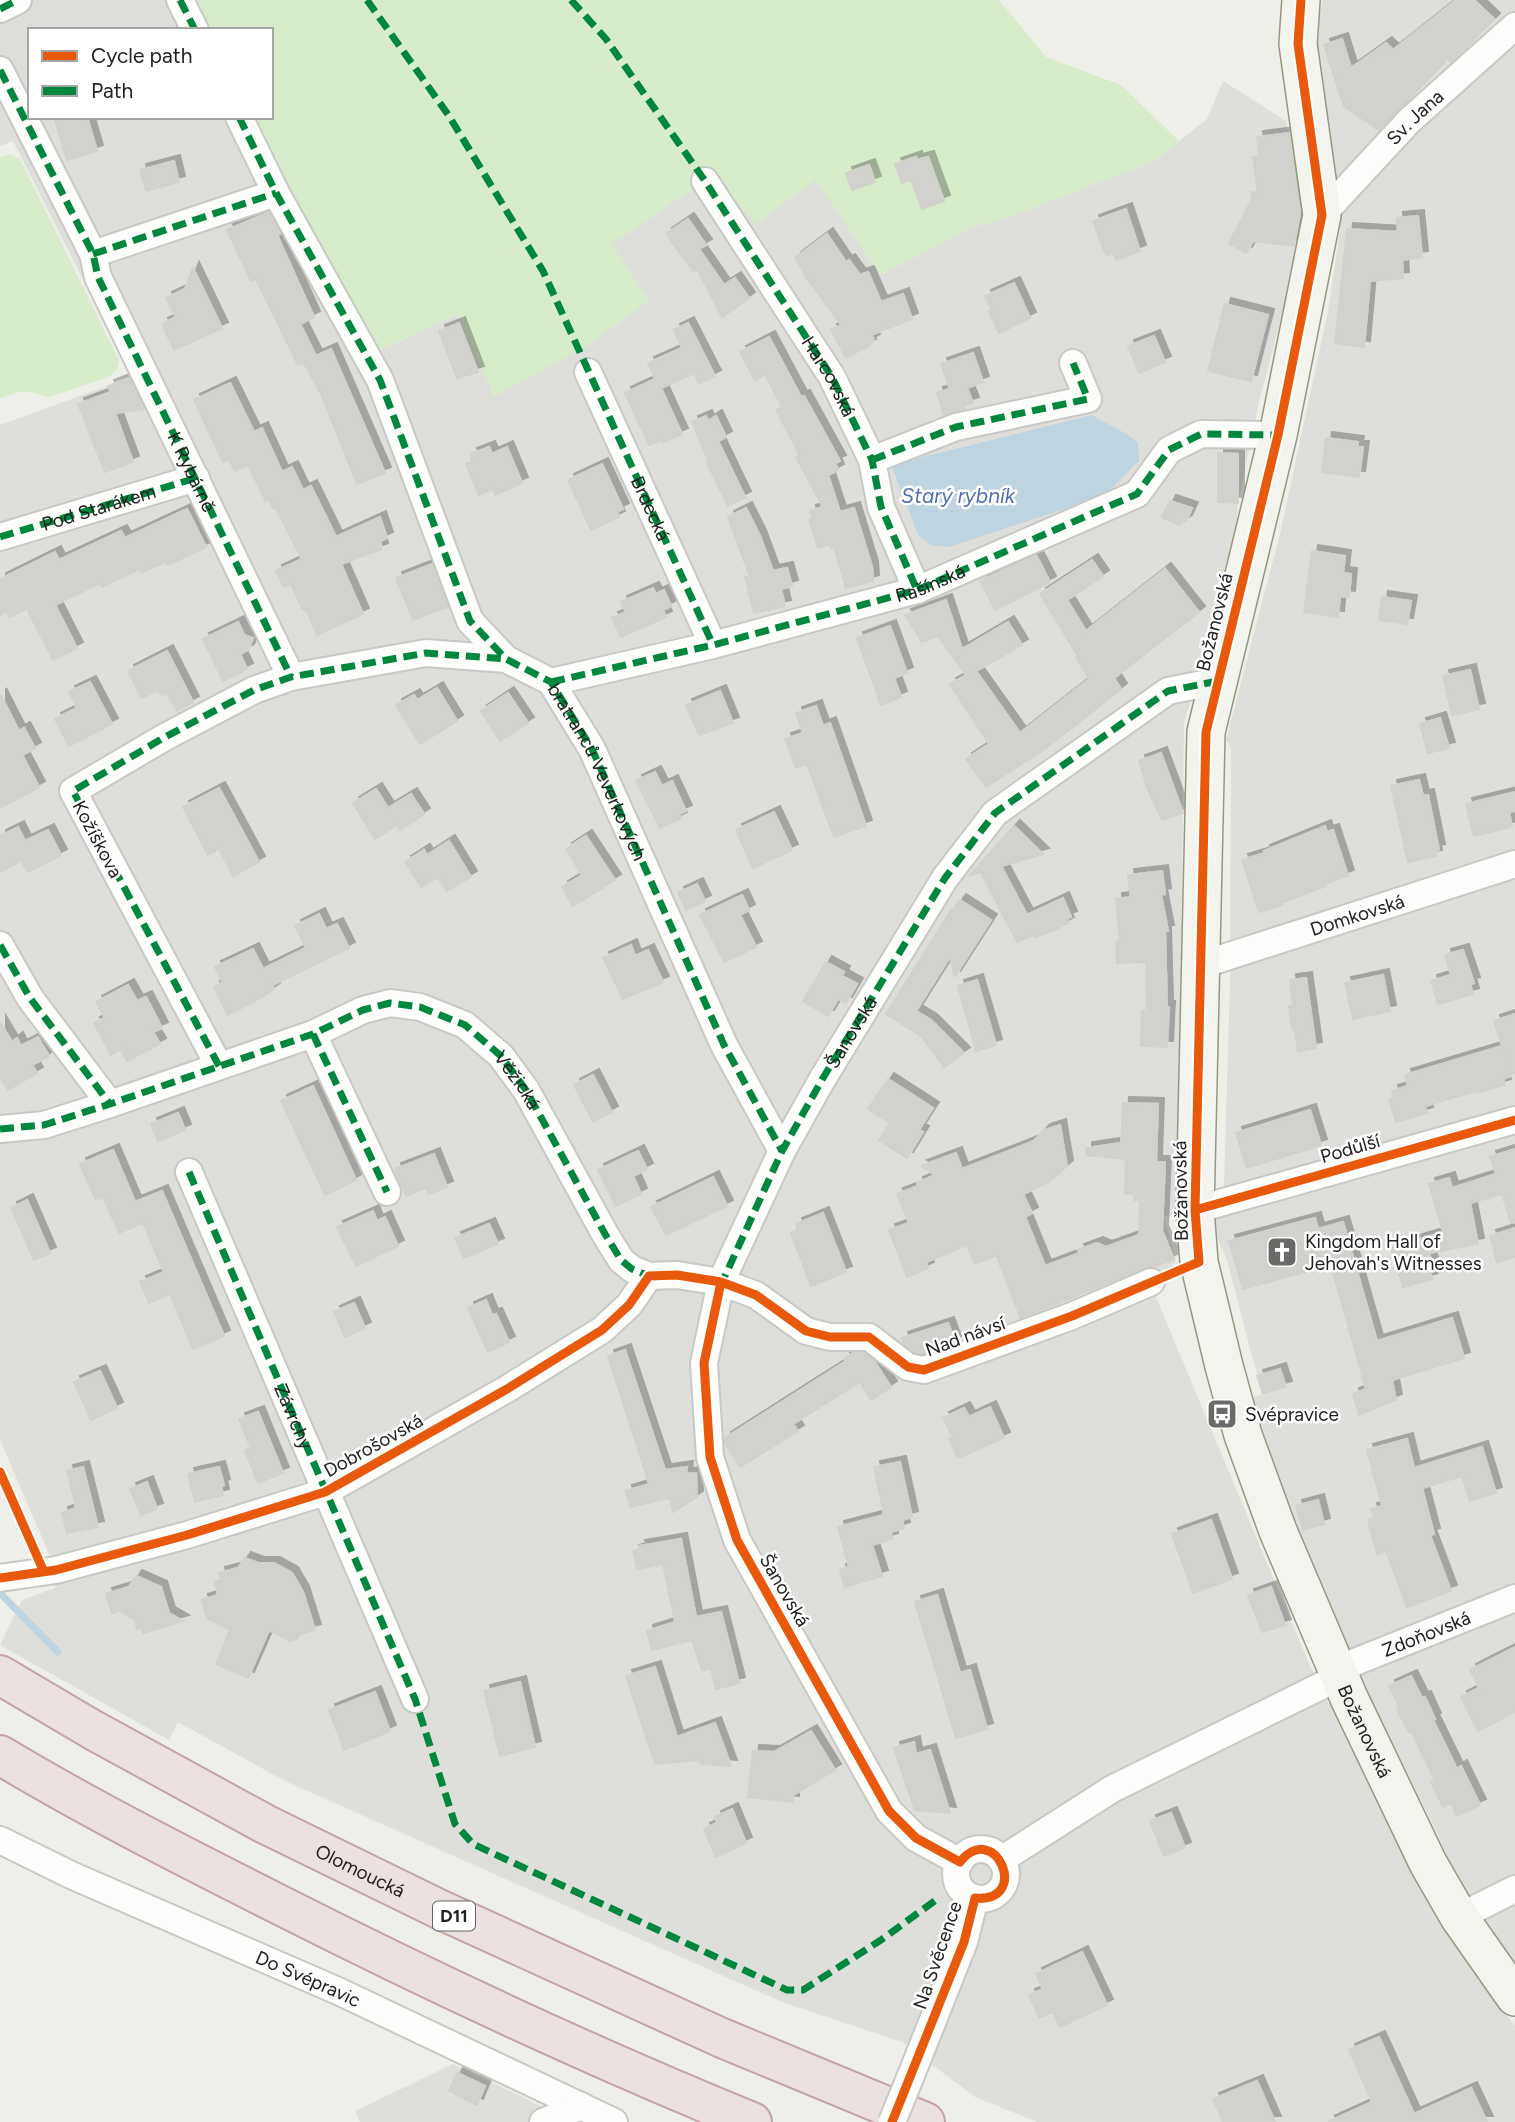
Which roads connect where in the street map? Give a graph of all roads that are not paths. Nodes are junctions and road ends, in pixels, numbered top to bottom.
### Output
1 (18, 0) edge
2 (180, 0) edge
3 (1301, 0) edge
4 (0, 9) edge
5 (1515, 26) edge
6 (194, 28) edge
7 (0, 70) edge
8 (240, 119) edge
9 (705, 181) dead end
10 (276, 192) junction
11 (1322, 215) junction
12 (93, 254) junction
13 (1073, 363) dead end
14 (588, 372) dead end
15 (1278, 435) junction
16 (872, 460) junction
17 (196, 478) junction
18 (0, 537) edge
19 (917, 590) junction
20 (713, 645) junction
21 (506, 659) junction
22 (291, 677) junction
23 (1218, 681) junction
24 (551, 682) junction
25 (1515, 864) edge
26 (0, 945) edge
27 (1201, 965) junction
28 (313, 1034) junction
29 (219, 1066) junction
30 (110, 1104) junction
31 (1515, 1120) edge
32 (0, 1129) edge
33 (782, 1151) junction
34 (189, 1172) dead end
35 (387, 1192) dead end
36 (1195, 1210) junction
37 (649, 1276) junction
38 (721, 1282) junction
39 (1151, 1282) dead end
40 (325, 1492) junction
41 (0, 1578) edge
42 (1515, 1598) edge
43 (1339, 1674) junction
44 (0, 1675) edge
45 (415, 1699) dead end
46 (0, 1755) edge
47 (0, 1840) edge
48 (1001, 1860) junction
49 (960, 1862) junction
50 (1515, 1889) edge
51 (975, 1898) junction
52 (1459, 1917) junction
53 (1515, 1997) edge
54 (581, 2106) junction
55 (543, 2122) edge
56 (614, 2122) edge
57 (752, 2122) edge
58 (892, 2122) edge
59 (925, 2122) edge

1 - 4 street
2 - 6 street
3 - 11 street, Božanovská
5 - 11 street, Sv. Jana
7 - 12 street, K Rybárně
8 - 10 street, bratranců Veverkových
9 - 16 street, Harcovská
10 - 12 street
10 - 21 street, bratranců Veverkových
11 - 15 street, Božanovská
12 - 17 street, K Rybárně
13 - 16 street
14 - 20 street, Brdecká
15 - 19 street, Rašínská
15 - 23 street, Božanovská
16 - 19 street, Harcovská
17 - 18 street, Pod Starákem
17 - 22 street, K Rybárně
19 - 20 street, Rašínská
20 - 24 street, Rašínská
21 - 22 street
21 - 24 street, bratranců Veverkových
22 - 29 street, Kožíškova
23 - 27 street, Božanovská
23 - 33 street, Šanovská
24 - 33 street, bratranců Veverkových
25 - 27 street, Domkovská
26 - 30 street
27 - 36 street, Božanovská
28 - 29 street, Věžická
28 - 35 street
28 - 37 street, Věžická
29 - 30 street, Věžická
30 - 32 street, Věžická
31 - 36 street, Podůlší
33 - 38 street, Šanovská
34 - 40 street, Závrchy
36 - 43 street, Božanovská
37 - 38 street
37 - 40 street, Dobrošovská
38 - 39 street, Nad návsí
38 - 49 street, Šanovská
40 - 41 street, Dobrošovská
40 - 45 street, Závrchy
42 - 43 street, Zdoňovská
43 - 48 street, Zdoňovská
43 - 52 street, Božanovská
44 - 59 highway, Olomoucká / D11
46 - 57 highway
47 - 54 street, Do Svépravic
48 - 49 street
48 - 51 street, Na Svěcence
49 - 51 street, Na Svěcence
50 - 52 street
51 - 58 street, Na Svěcence, bridge
52 - 53 street, Božanovská
54 - 55 street
54 - 56 street, Do Svépravic

